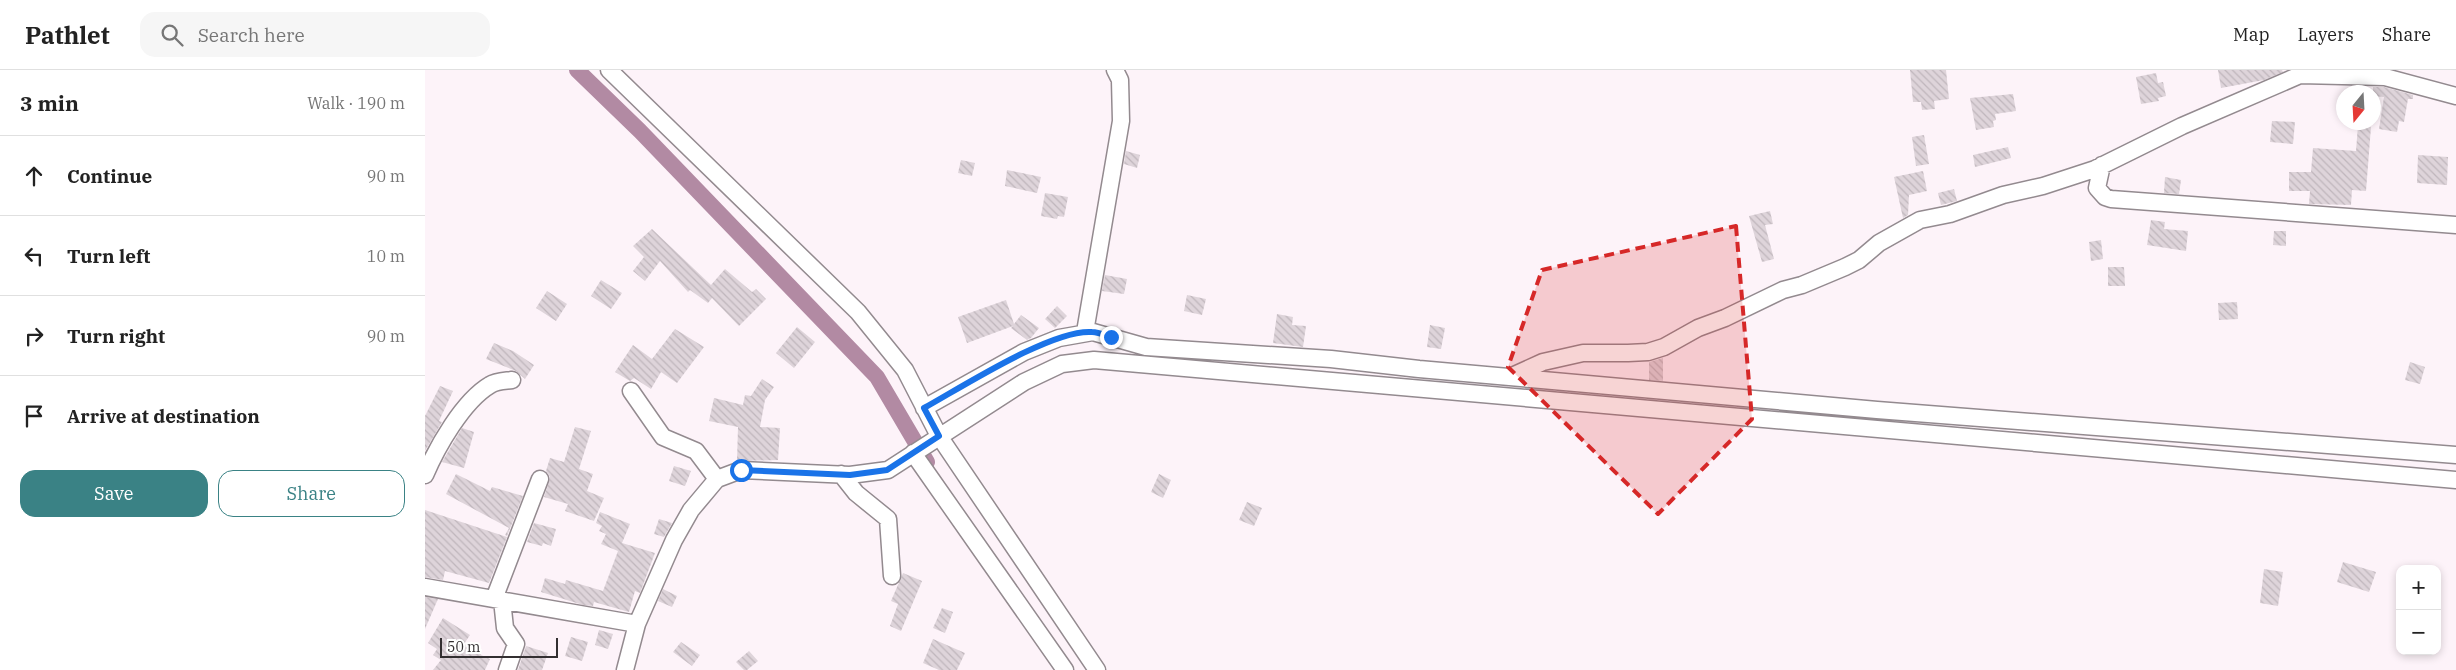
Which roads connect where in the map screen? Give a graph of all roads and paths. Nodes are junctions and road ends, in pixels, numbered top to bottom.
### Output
1 (609, 70) edge
2 (1115, 70) edge
3 (2297, 73) edge
4 (2456, 96) edge
5 (2102, 165) junction
6 (2456, 225) edge
7 (1085, 332) junction
8 (1510, 376) junction
9 (512, 380) dead end
10 (631, 391) dead end
11 (924, 408) junction
12 (927, 444) junction
13 (2456, 456) edge
14 (841, 474) junction
15 (425, 476) edge
16 (540, 479) dead end
17 (717, 479) junction
18 (2456, 480) edge
19 (892, 576) dead end
20 (425, 587) edge
21 (498, 600) junction
22 (637, 624) junction
23 (507, 670) edge
24 (625, 670) edge
25 (1065, 670) edge
26 (1097, 670) edge

1 - 11 street
2 - 7 street
3 - 4 street
3 - 5 street
5 - 6 street
5 - 8 street
7 - 8 street
7 - 11 street
8 - 13 street
9 - 15 street
10 - 17 street
11 - 12 street
12 - 14 street
12 - 18 street
12 - 25 street
12 - 26 street
14 - 17 street
14 - 19 street
16 - 21 street
17 - 22 street
20 - 21 street
21 - 22 street
21 - 23 street
22 - 24 street

